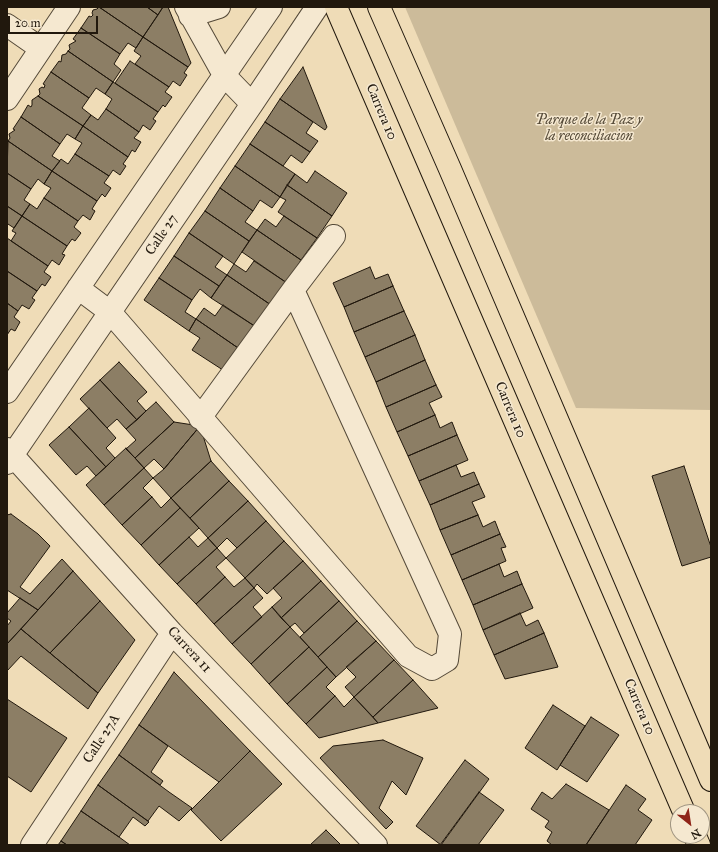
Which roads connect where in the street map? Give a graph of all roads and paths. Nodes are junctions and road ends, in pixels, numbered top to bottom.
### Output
1 (69, 7) edge
2 (218, 7) edge
3 (271, 7) edge
4 (317, 7) edge
5 (336, 7) edge
6 (379, 7) edge
7 (188, 11) edge
8 (7, 25) edge
9 (40, 48) junction
10 (224, 75) junction
11 (7, 99) edge
12 (252, 104) junction
13 (334, 236) dead end
14 (78, 288) junction
15 (293, 290) junction
16 (110, 312) junction
17 (7, 392) edge
18 (200, 418) junction
19 (9, 456) edge
20 (172, 633) junction
21 (711, 780) edge
22 (681, 804) edge
23 (32, 845) edge
24 (376, 845) edge

1 - 9 street
2 - 7 street
3 - 10 street
4 - 12 street, Calle 27
5 - 22 main road, Carrera 10
6 - 21 main road
7 - 10 street
8 - 9 street
9 - 11 street
10 - 12 street
10 - 14 street
12 - 16 street, Calle 27
13 - 15 street
14 - 16 street
14 - 17 street
15 - 18 street
15 - 18 street
16 - 18 street
16 - 19 street, Calle 27
19 - 20 street, Carrera 11
20 - 23 street, Calle 27A
20 - 24 street, Carrera 11

